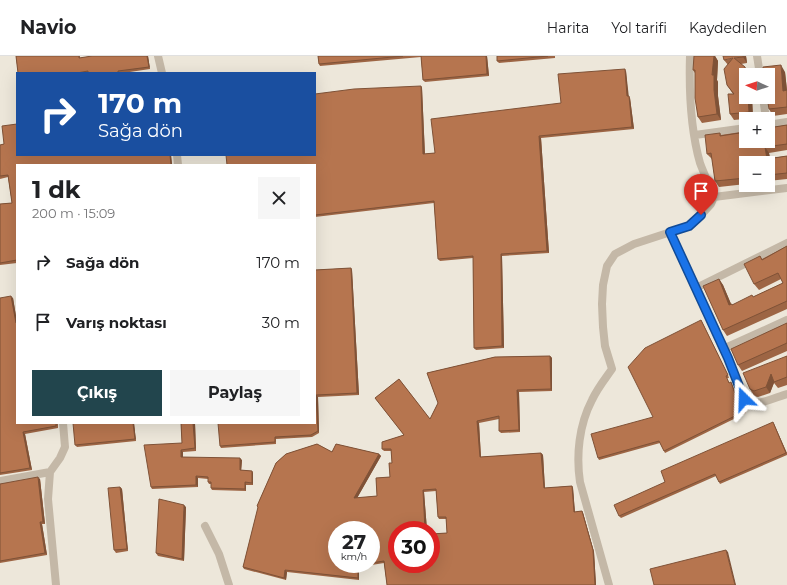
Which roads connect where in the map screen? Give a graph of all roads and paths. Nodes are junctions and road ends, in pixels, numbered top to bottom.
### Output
1 (158, 56) edge
2 (690, 56) edge
3 (758, 56) edge
4 (759, 68) edge
5 (162, 72) edge
6 (787, 122) edge
7 (775, 124) edge
8 (739, 129) edge
9 (695, 135) junction
10 (787, 188) edge
11 (714, 197) junction
12 (670, 232) junction
13 (787, 243) edge
14 (696, 288) junction
15 (787, 320) edge
16 (723, 349) junction
17 (787, 394) edge
18 (64, 424) edge
19 (50, 472) junction
20 (0, 481) edge
21 (205, 526) dead end
22 (56, 585) edge
23 (229, 585) edge
24 (609, 585) edge

1 - 5 street
2 - 9 street
3 - 4 street
6 - 7 street
8 - 9 street
9 - 11 street
10 - 11 street
11 - 12 street
12 - 14 street
12 - 24 street
13 - 14 street
14 - 16 street
15 - 16 street
16 - 17 street
18 - 19 street
19 - 20 street
19 - 22 street
21 - 23 street

